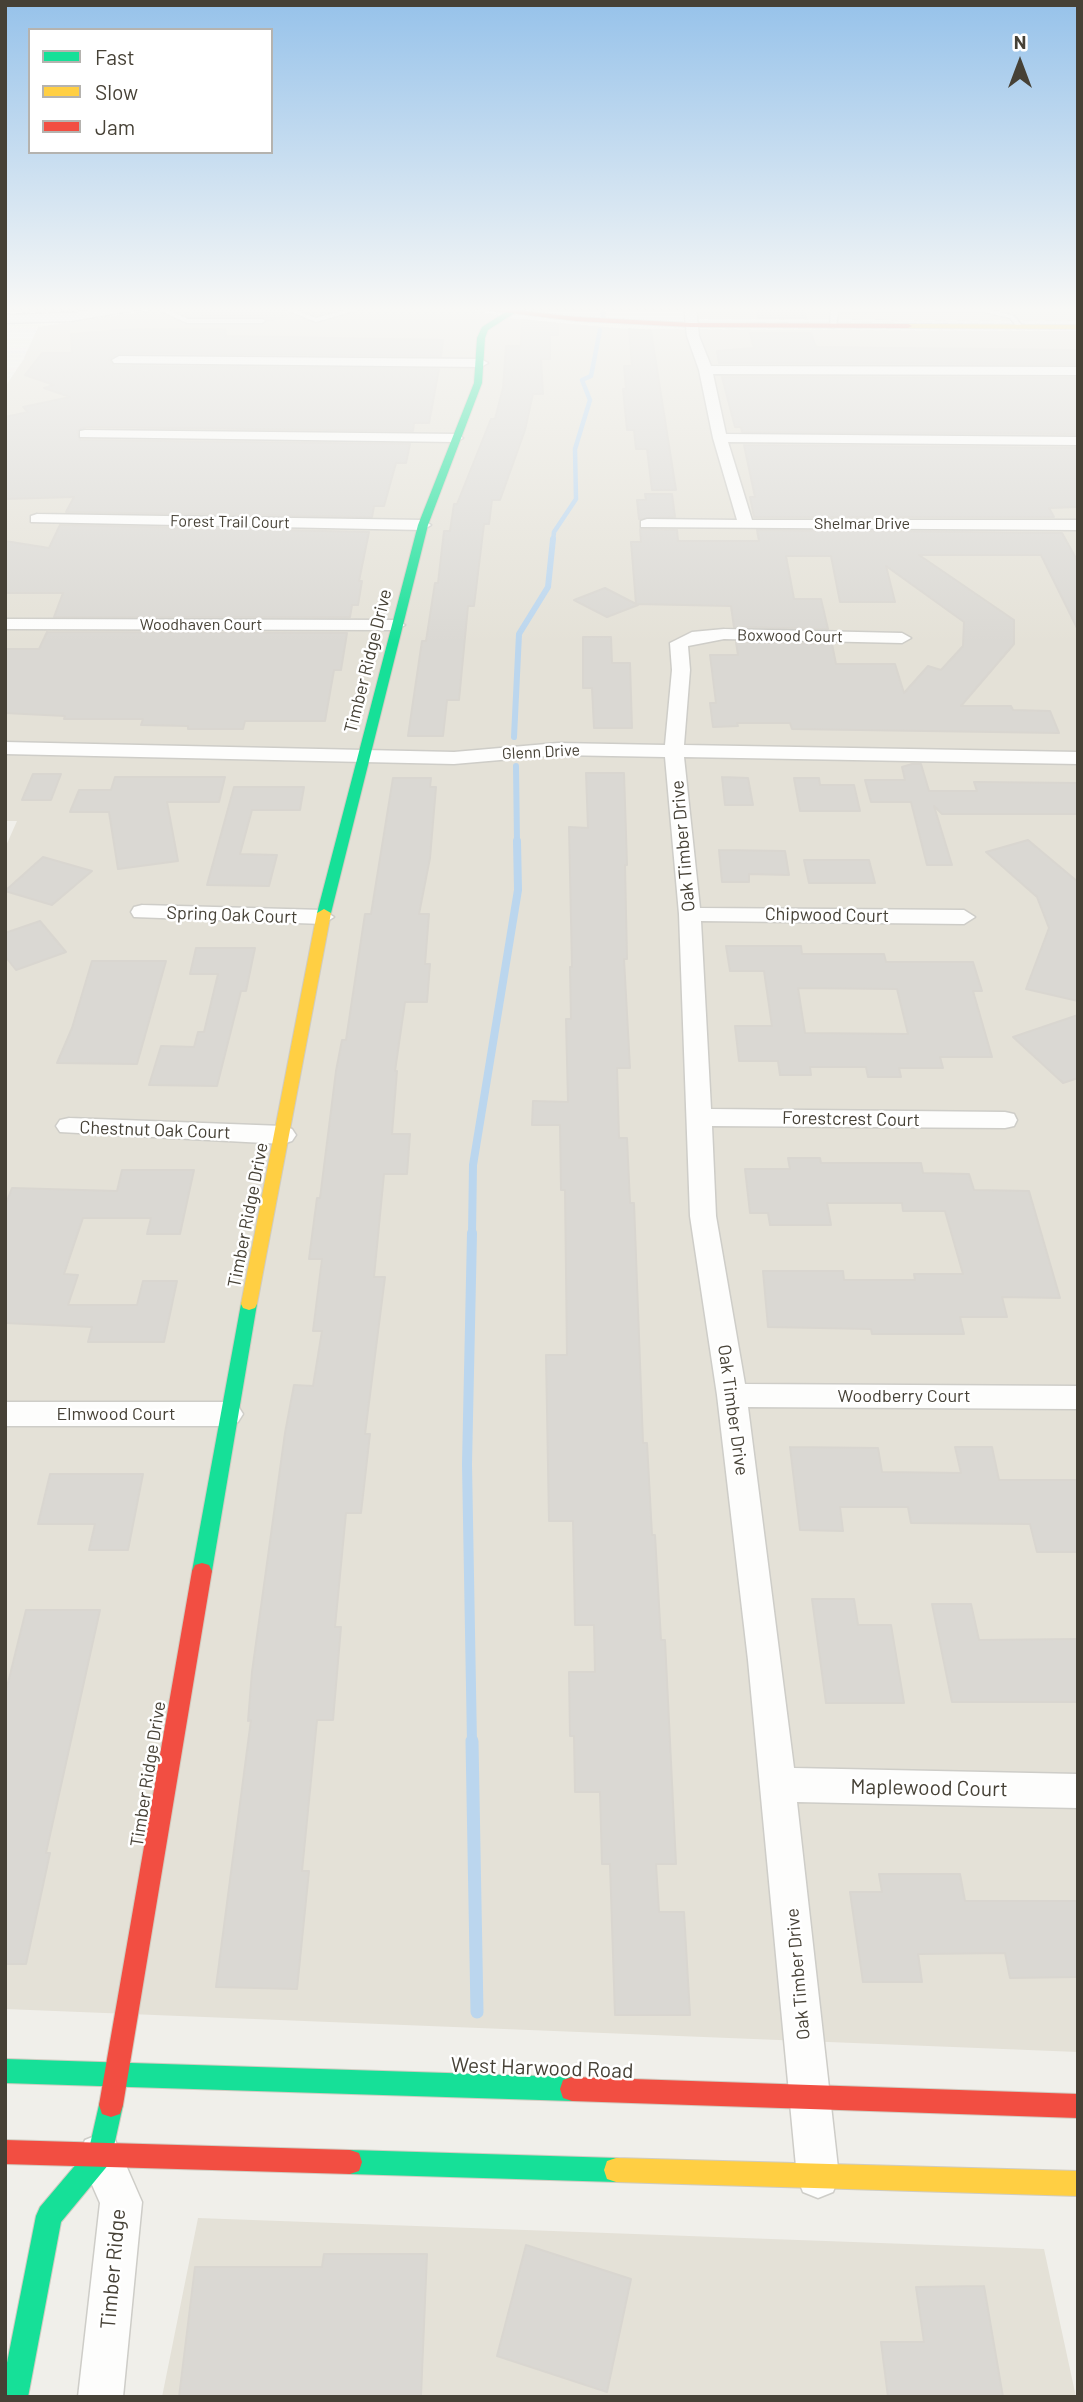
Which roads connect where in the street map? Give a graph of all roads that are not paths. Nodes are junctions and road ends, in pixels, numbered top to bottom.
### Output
1 (464, 419) edge
2 (716, 419) edge
3 (85, 434) dead end
4 (456, 438) junction
5 (720, 438) junction
6 (1078, 441) edge
7 (37, 519) dead end
8 (647, 524) dead end
9 (746, 524) junction
10 (423, 525) junction
11 (1078, 525) edge
12 (5, 624) edge
13 (396, 625) junction
14 (902, 638) dead end
15 (679, 643) joint
16 (5, 748) edge
17 (674, 751) junction
18 (365, 755) junction
19 (1078, 758) edge
20 (142, 912) dead end
21 (690, 914) junction
22 (323, 917) junction
23 (964, 917) dead end
24 (697, 1117) junction
25 (1004, 1120) dead end
26 (69, 1126) dead end
27 (283, 1135) junction
28 (732, 1395) junction
29 (1076, 1397) edge
30 (5, 1414) edge
31 (228, 1414) junction
32 (780, 1785) junction
33 (1078, 1791) edge
34 (5, 2071) edge
35 (118, 2075) junction
36 (810, 2098) junction
37 (1078, 2106) edge
38 (5, 2152) edge
39 (100, 2155) junction
40 (818, 2177) junction
41 (1078, 2184) edge
42 (14, 2397) edge
43 (100, 2397) edge

1 - 4 street, Timber Ridge Drive
2 - 5 street
3 - 4 street
4 - 10 street, Timber Ridge Drive
5 - 6 street
5 - 9 street
7 - 10 street, Forest Trail Court
8 - 9 street, Shelmar Drive
9 - 11 street, Shelmar Drive
10 - 13 street, Timber Ridge Drive
12 - 13 street, Woodhaven Court
13 - 18 street, Timber Ridge Drive
14 - 15 street, Boxwood Court
15 - 17 street, Oak Timber Drive
16 - 18 street, Glenn Drive
17 - 18 street, Glenn Drive
17 - 19 street, Glenn Drive
17 - 21 street, Oak Timber Drive
18 - 22 street, Timber Ridge Drive
20 - 22 street, Spring Oak Court
21 - 23 street, Chipwood Court
21 - 24 street, Oak Timber Drive
22 - 27 street, Timber Ridge Drive
24 - 25 street, Forestcrest Court
24 - 28 street, Oak Timber Drive
26 - 27 street, Chestnut Oak Court
27 - 31 street, Timber Ridge Drive
28 - 29 street, Woodberry Court
28 - 32 street, Oak Timber Drive
30 - 31 street, Elmwood Court
31 - 35 street, Timber Ridge Drive
32 - 33 street, Maplewood Court
32 - 36 street, Oak Timber Drive
34 - 35 street, West Harwood Road
35 - 36 street, West Harwood Road
35 - 39 street, Timber Ridge Drive
36 - 37 street, West Harwood Road
36 - 40 street, Oak Timber Drive
38 - 39 street
39 - 40 street
39 - 42 street
39 - 43 street, Timber Ridge
40 - 41 street

